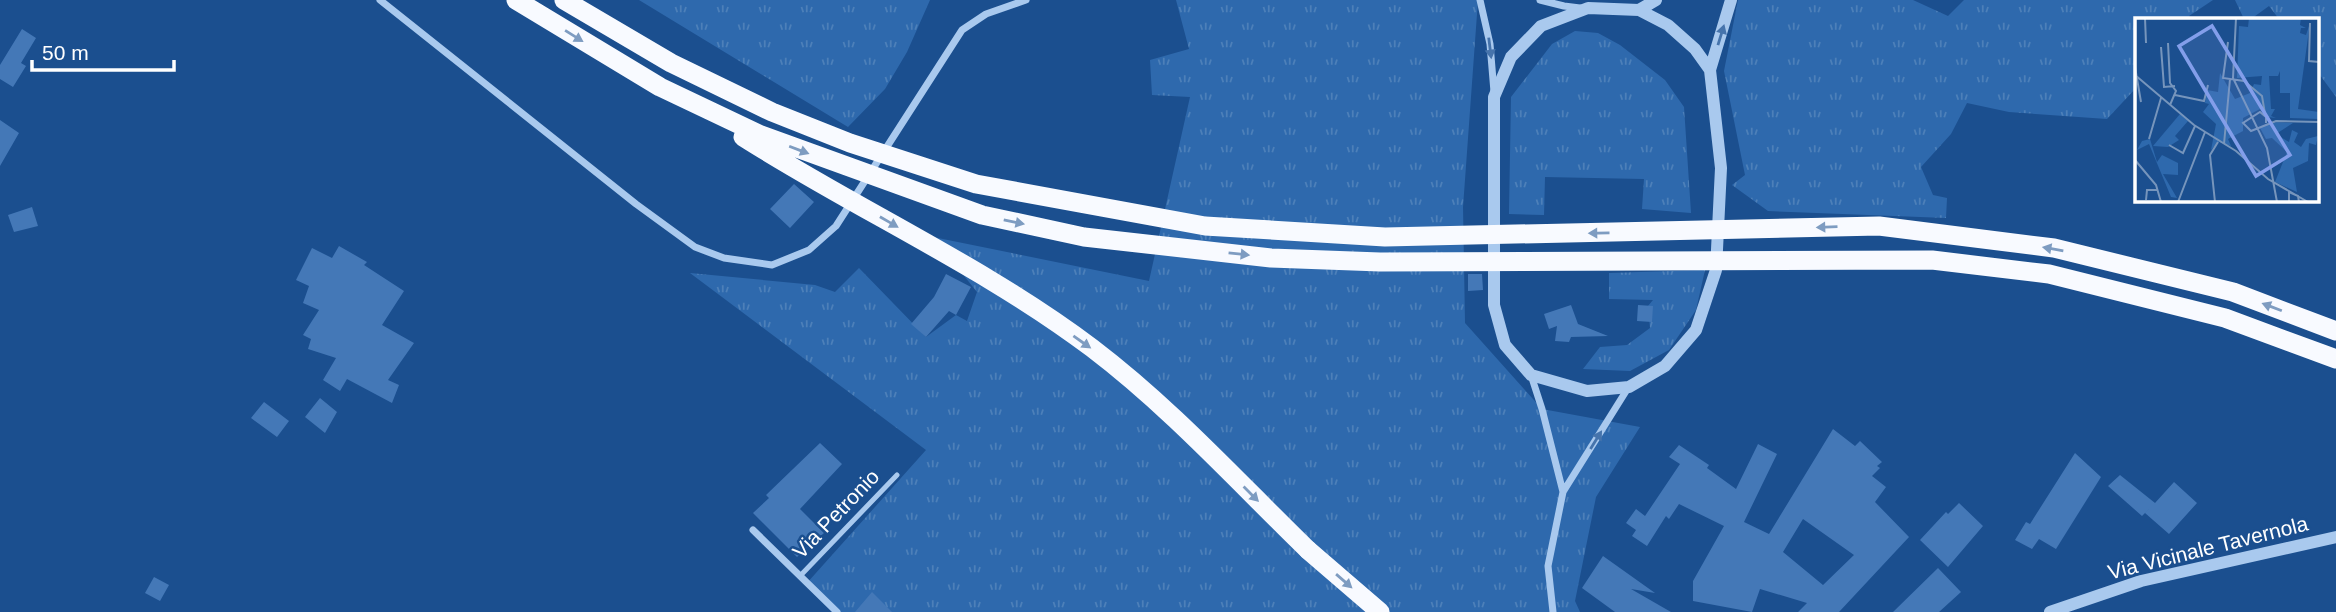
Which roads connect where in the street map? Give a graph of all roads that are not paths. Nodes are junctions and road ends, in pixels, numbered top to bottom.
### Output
1 (380, 0) edge
2 (516, 0) edge
3 (564, 0) edge
4 (1026, 0) edge
5 (1480, 0) edge
6 (1540, 0) edge
7 (1656, 0) edge
8 (1731, 0) edge
9 (1588, 8) junction
10 (1639, 10) junction
11 (1710, 69) junction
12 (1494, 97) junction
13 (683, 99) junction
14 (2336, 331) edge
15 (2336, 359) edge
16 (1531, 376) junction
17 (1629, 387) junction
18 (897, 475) dead end
19 (1563, 492) junction
20 (753, 530) dead end
21 (2336, 537) edge
22 (800, 576) junction
23 (837, 612) edge
24 (1380, 612) edge
25 (1553, 612) edge
26 (2050, 612) edge

1 - 4 street
2 -> 13 highway, bridge
14 -> 3 highway, bridge
5 -> 12 street
6 - 9 street
7 - 10 street
11 -> 8 street
9 - 10 street
9 - 12 street
10 - 11 street
11 - 17 street
12 - 16 street
13 -> 15 highway, bridge
13 -> 24 highway, bridge
16 - 17 street
16 - 19 street
19 -> 17 street
18 - 22 lane, Via Petronio
19 - 25 street
20 - 22 street, Via Petronio
21 - 26 street, Via Vicinale Tavernola
22 - 23 street, Via Petronio

